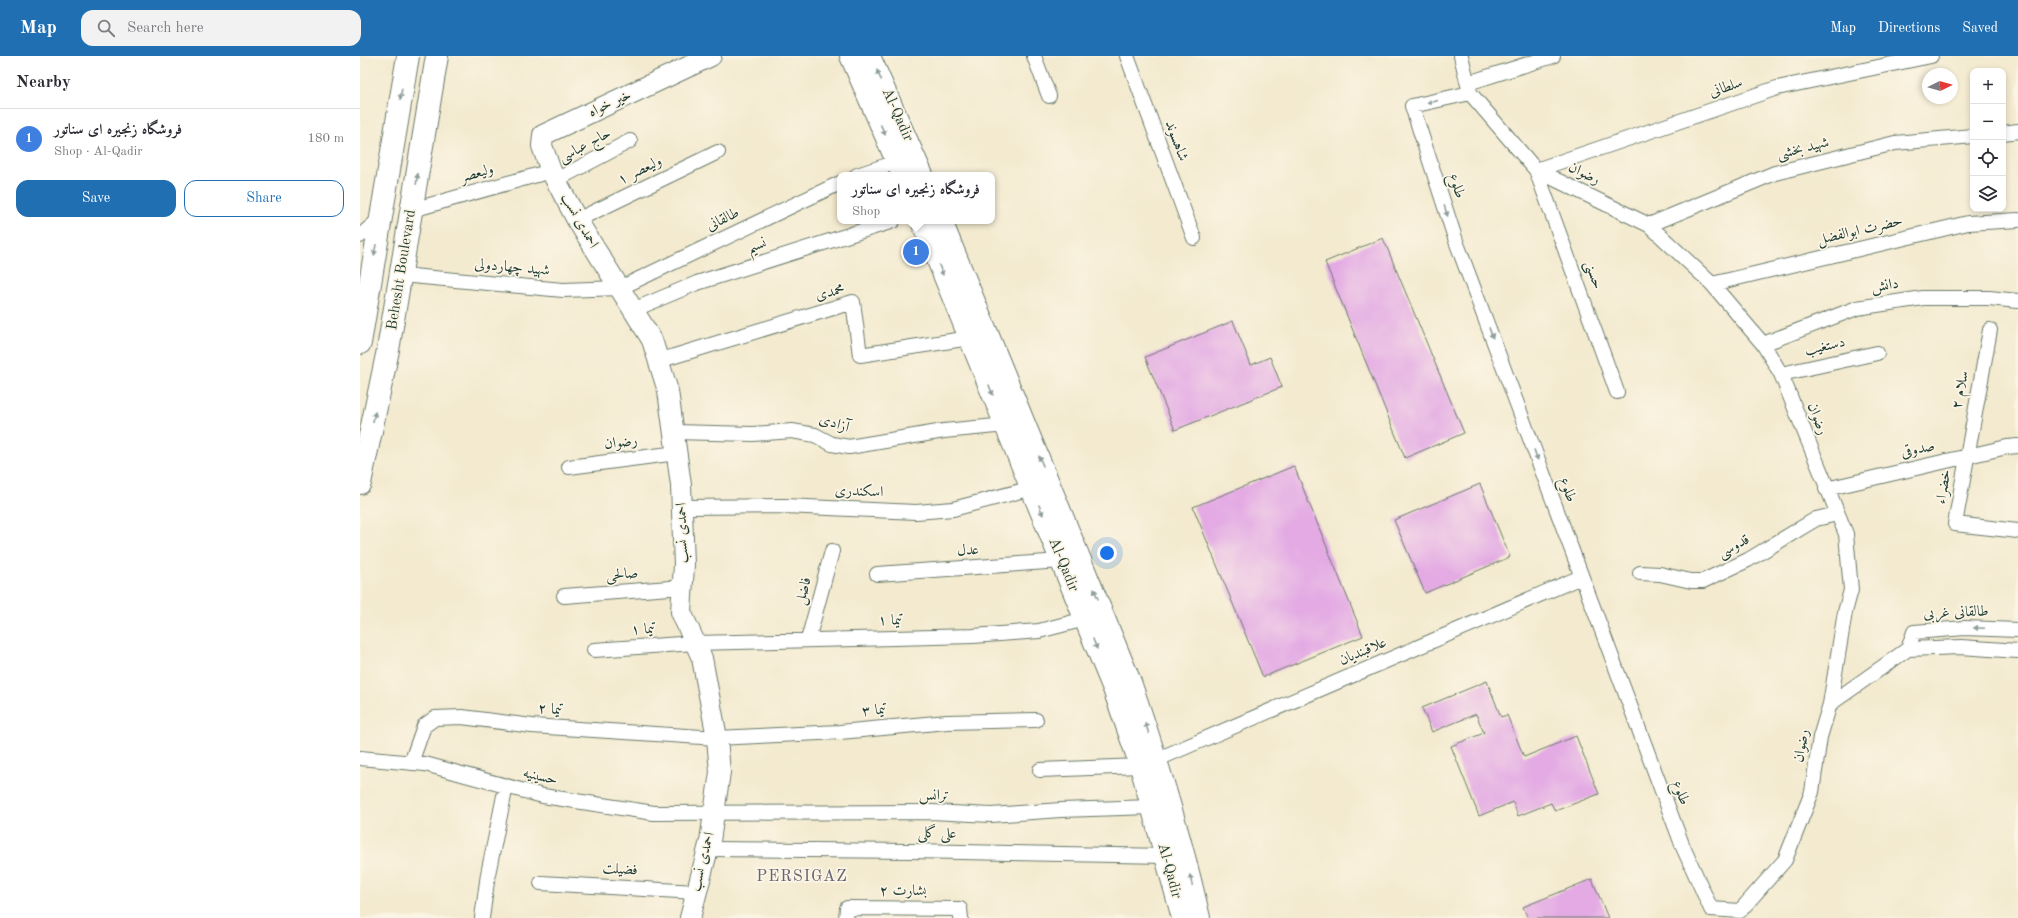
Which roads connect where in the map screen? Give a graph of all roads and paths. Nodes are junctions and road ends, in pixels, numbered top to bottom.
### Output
1 (408, 56) edge
2 (437, 56) edge
3 (711, 56) edge
4 (850, 56) edge
5 (870, 56) edge
6 (1034, 56) edge
7 (1127, 56) edge
8 (1461, 56) edge
9 (1553, 56) edge
10 (1931, 56) edge
11 (1469, 88) junction
12 (1049, 96) dead end
13 (2018, 131) edge
14 (2006, 133) edge
15 (1970, 136) edge
16 (630, 141) dead end
17 (718, 152) dead end
18 (900, 168) edge
19 (1536, 170) junction
20 (875, 172) edge
21 (922, 172) edge
22 (554, 176) junction
23 (837, 184) edge
24 (412, 210) junction
25 (381, 218) junction
26 (577, 220) junction
27 (2018, 220) edge
28 (884, 224) edge
29 (922, 224) edge
30 (943, 224) edge
31 (1649, 225) junction
32 (360, 236) edge
33 (1194, 238) dead end
34 (366, 271) edge
35 (401, 275) junction
36 (1712, 284) junction
37 (620, 288) junction
38 (2018, 301) edge
39 (633, 310) junction
40 (1990, 330) dead end
41 (970, 338) junction
42 (360, 343) edge
43 (1763, 344) junction
44 (1878, 353) dead end
45 (658, 361) junction
46 (1781, 374) junction
47 (1617, 392) dead end
48 (1006, 425) junction
49 (674, 432) junction
50 (2018, 446) edge
51 (677, 453) junction
52 (1966, 457) junction
53 (569, 467) dead end
54 (360, 482) edge
55 (1032, 488) junction
56 (1826, 489) junction
57 (682, 507) junction
58 (1837, 514) junction
59 (2018, 531) edge
60 (832, 551) dead end
61 (1061, 561) junction
62 (1640, 573) dead end
63 (876, 574) dead end
64 (1581, 577) junction
65 (683, 587) junction
66 (564, 596) dead end
67 (1085, 619) junction
68 (2018, 630) edge
69 (808, 640) junction
70 (695, 643) junction
71 (594, 650) dead end
72 (1908, 650) junction
73 (2018, 651) edge
74 (1830, 704) junction
75 (1036, 720) dead end
76 (717, 738) junction
77 (360, 758) edge
78 (411, 763) junction
79 (1149, 763) junction
80 (1040, 770) dead end
81 (506, 786) junction
82 (1152, 807) junction
83 (714, 814) junction
84 (708, 849) junction
85 (1166, 856) junction
86 (541, 882) dead end
87 (696, 892) junction
88 (1740, 911) joint
89 (482, 918) edge
90 (690, 918) edge
91 (846, 918) edge
92 (961, 918) edge
93 (1182, 918) edge
94 (1200, 918) edge

1 -> 25 highway, Behesht Boulevard
24 -> 2 highway, Behesht Boulevard
3 - 22 main road, خیر خواه
4 -> 18 main road, Al-Qadir
21 -> 5 main road, Al-Qadir
6 - 12 street
7 - 33 street, شاهسوند
8 - 11 street, رضوان
9 - 11 street
10 - 19 street, سلطانی
11 - 19 street, رضوان
11 -> 64 street, طلوع
13 - 14 street
15 - 31 street, شهید بخشی
16 - 22 street, حاج عباسی
17 - 26 street, ولیعصر ۱
18 - 20 street
19 - 31 street, رضوان
19 - 47 street, حسنی
22 - 24 street, ولیعصر
22 - 26 main road, احمدی نسب
23 - 37 street, طالقانی
24 - 35 highway, Behesht Boulevard
25 - 32 street
25 -> 34 highway, Behesht Boulevard
26 - 37 main road, احمدی نسب
27 - 36 street, حضرت ابوالفضل
28 - 39 street, نسیم
29 -> 41 main road, Al-Qadir
79 -> 30 main road, Al-Qadir
31 - 36 street, رضوان
34 - 42 highway, Behesht Boulevard
35 - 37 street, شهید چهاردولی
54 -> 35 highway, Behesht Boulevard
36 - 43 street, رضوان
37 - 39 main road, احمدی نسب
38 - 43 street, دانش
39 - 45 main road, احمدی نسب
40 - 52 street, سلام ۲
41 - 45 street, محمدی
41 -> 48 main road, Al-Qadir
43 - 46 street, رضوان
44 - 46 street, دستغیب
45 - 49 main road, احمدی نسب
46 - 56 street, رضوان
48 - 49 street, آزادی
48 - 55 main road, Al-Qadir
49 - 51 main road, احمدی نسب
50 - 52 street, صدوقی
51 - 53 street, رضوان
51 - 57 main road, احمدی نسب
52 - 56 street, صدوقی
52 - 59 street, خضراء
55 - 57 street, اسکندری
55 -> 61 main road, Al-Qadir
56 - 58 street, رضوان
57 - 65 main road, احمدی نسب
58 - 62 street, قدوسی
58 - 74 street, رضوان
60 - 69 street, فاضل
61 - 63 street, عدل
61 - 67 main road, Al-Qadir
64 - 79 street, علاقبندیان
64 - 88 street, طلوع
65 - 66 street, صالحی
65 - 70 main road, احمدی نسب
67 - 69 street, تیما ۱
67 -> 79 main road, Al-Qadir
68 -> 72 street, طالقانی غربی
69 - 70 street, تیما ۱
70 - 71 street, ۱ تیما
70 - 76 main road, احمدی نسب
72 - 73 street
72 - 74 street
74 - 88 street, رضوان
75 - 76 street, تیما ۳
76 - 78 street, تیما ۲
76 - 83 main road, احمدی نسب
77 - 78 street, حسینیه
78 - 81 street, حسینیه
79 - 80 street
79 - 82 main road, Al-Qadir
94 -> 79 main road, Al-Qadir
81 - 83 street, حسینیه
81 - 89 street
82 - 83 street, ترانس
82 - 85 main road, Al-Qadir
83 - 84 main road, احمدی نسب
84 - 85 street, علی گلی
84 - 87 main road, احمدی نسب
85 - 93 main road, Al-Qadir
86 - 87 street, فضیلت
87 - 90 main road, احمدی نسب
91 - 92 street, بشارت ۲

